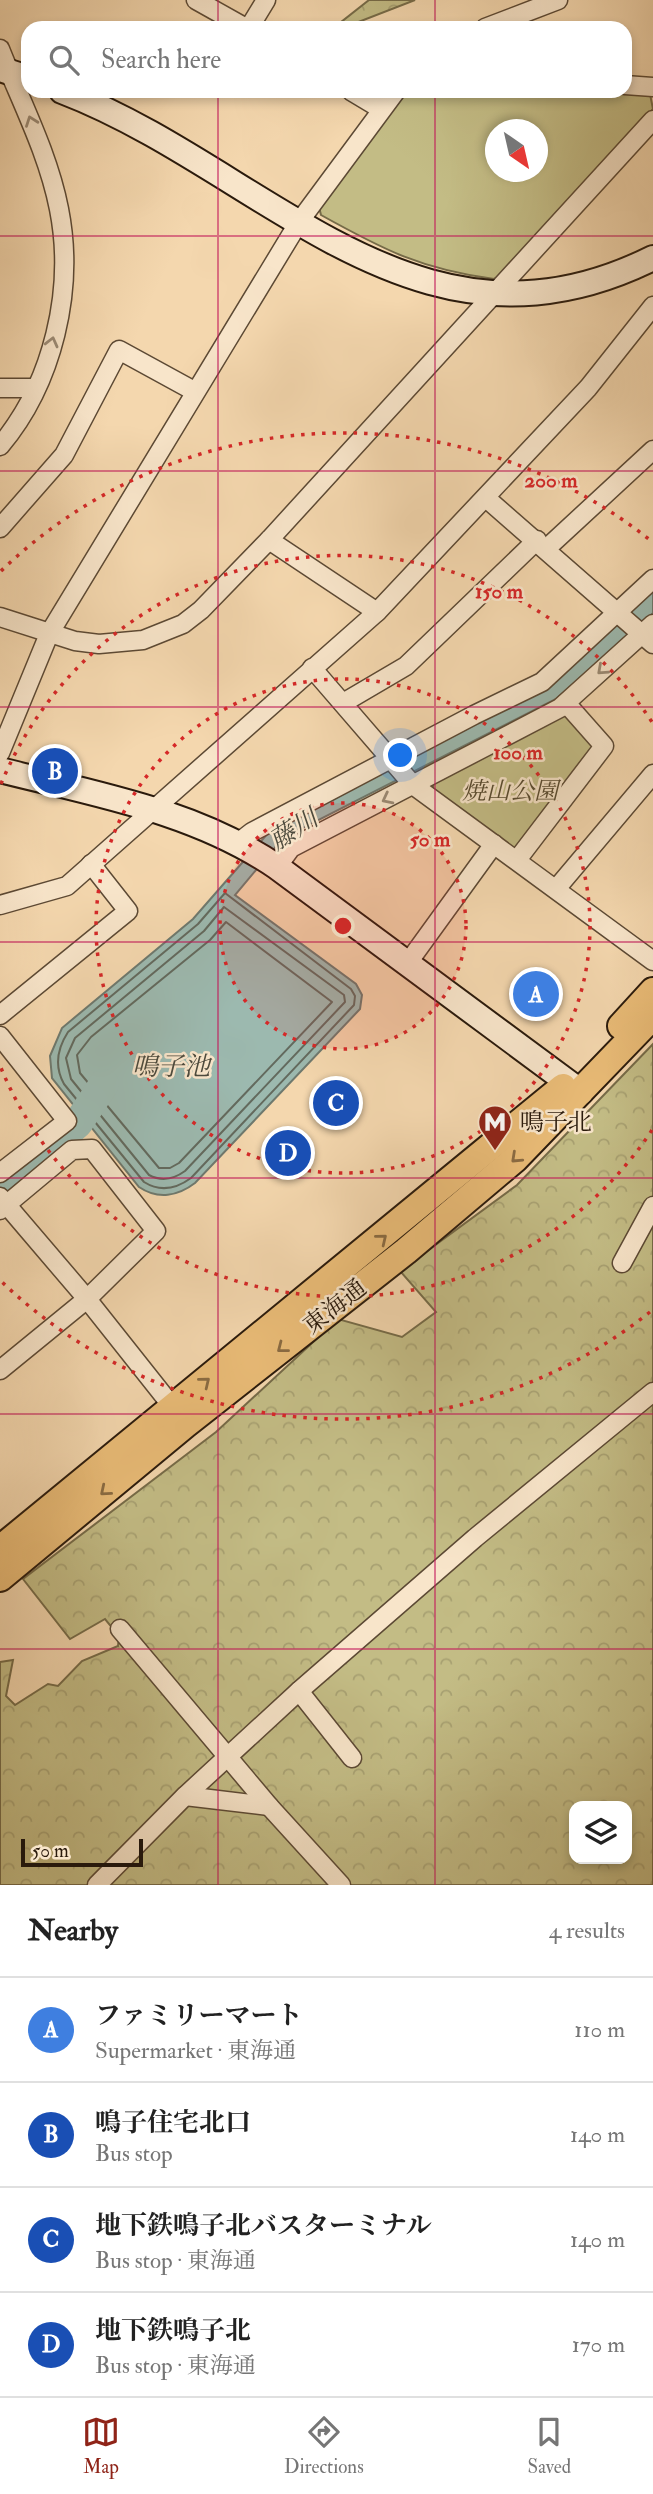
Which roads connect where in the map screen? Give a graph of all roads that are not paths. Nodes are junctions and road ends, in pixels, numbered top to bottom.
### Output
1 (196, 0) edge
2 (266, 0) edge
3 (558, 0) edge
4 (234, 21) edge
5 (252, 21) edge
6 (525, 21) edge
7 (9, 67) edge
8 (632, 86) edge
9 (653, 87) edge
10 (21, 98) edge
11 (21, 98) edge
12 (77, 98) edge
13 (363, 98) edge
14 (390, 98) edge
15 (381, 109) junction
16 (653, 120) edge
17 (299, 222) junction
18 (653, 258) edge
19 (492, 295) junction
20 (650, 320) edge
21 (0, 388) edge
22 (36, 388) junction
23 (194, 391) junction
24 (0, 446) edge
25 (653, 450) edge
26 (486, 498) junction
27 (0, 528) edge
28 (269, 540) junction
29 (542, 544) junction
30 (653, 579) edge
31 (377, 612) junction
32 (619, 615) junction
33 (0, 617) edge
34 (646, 633) edge
35 (49, 634) junction
36 (312, 668) junction
37 (342, 703) junction
38 (566, 703) junction
39 (0, 753) edge
40 (393, 762) junction
41 (0, 770) edge
42 (653, 774) edge
43 (411, 783) junction
44 (154, 809) junction
45 (494, 844) junction
46 (244, 845) junction
47 (517, 860) junction
48 (92, 864) junction
49 (273, 864) junction
50 (556, 889) junction
51 (0, 905) edge
52 (653, 961) edge
53 (407, 964) junction
54 (653, 991) edge
55 (0, 1015) edge
56 (653, 1016) edge
57 (0, 1036) edge
58 (575, 1087) junction
59 (0, 1173) edge
60 (2, 1203) edge
61 (653, 1206) edge
62 (622, 1263) dead end
63 (88, 1299) junction
64 (0, 1370) edge
65 (653, 1392) edge
66 (180, 1416) junction
67 (0, 1549) edge
68 (0, 1577) edge
69 (120, 1629) dead end
70 (299, 1692) junction
71 (228, 1757) junction
72 (352, 1758) dead end
73 (185, 1796) junction
74 (269, 1806) junction
75 (97, 1885) edge
76 (341, 1885) edge

1 - 4 street
2 - 5 street
3 - 6 street
11 -> 7 street
8 - 9 street
22 -> 10 street
12 - 17 street
13 - 15 street
14 - 15 street
15 - 17 street
16 - 19 street
17 - 19 street
17 - 23 street
18 - 19 street
19 - 28 street
20 - 26 street
21 - 22 street
22 - 24 street
23 - 27 street
23 - 35 street
25 - 29 street
26 - 29 street
26 - 31 street
28 - 31 street
28 - 35 street
29 - 32 street
29 - 37 street
30 - 32 street
31 - 36 street
32 - 34 street
32 - 40 street
33 - 35 street
34 -> 38 street
35 - 39 street
36 - 37 street
36 - 44 street
37 - 40 street
38 - 43 street
38 - 47 street
40 - 43 street
40 - 46 street
41 - 44 street
42 - 50 street
43 - 45 street
43 -> 49 street
44 - 46 street
44 - 48 street
45 - 47 street
45 - 53 street
46 - 49 street
47 - 50 street
48 - 51 street
48 - 55 street
49 - 53 street
50 - 52 street
53 - 58 street
54 - 58 main road, 東海通
56 - 58 main road, 東海通
57 - 59 street
58 - 66 main road, 東海通
60 - 63 street
60 - 63 street
61 - 62 street
63 - 64 street
63 - 66 street
65 - 70 street
66 - 67 main road, 東海通
66 -> 68 main road, 東海通
69 - 71 street
70 - 71 street
70 - 72 street
71 - 73 street
71 - 74 street
73 - 74 street
73 - 75 street
74 - 76 street

